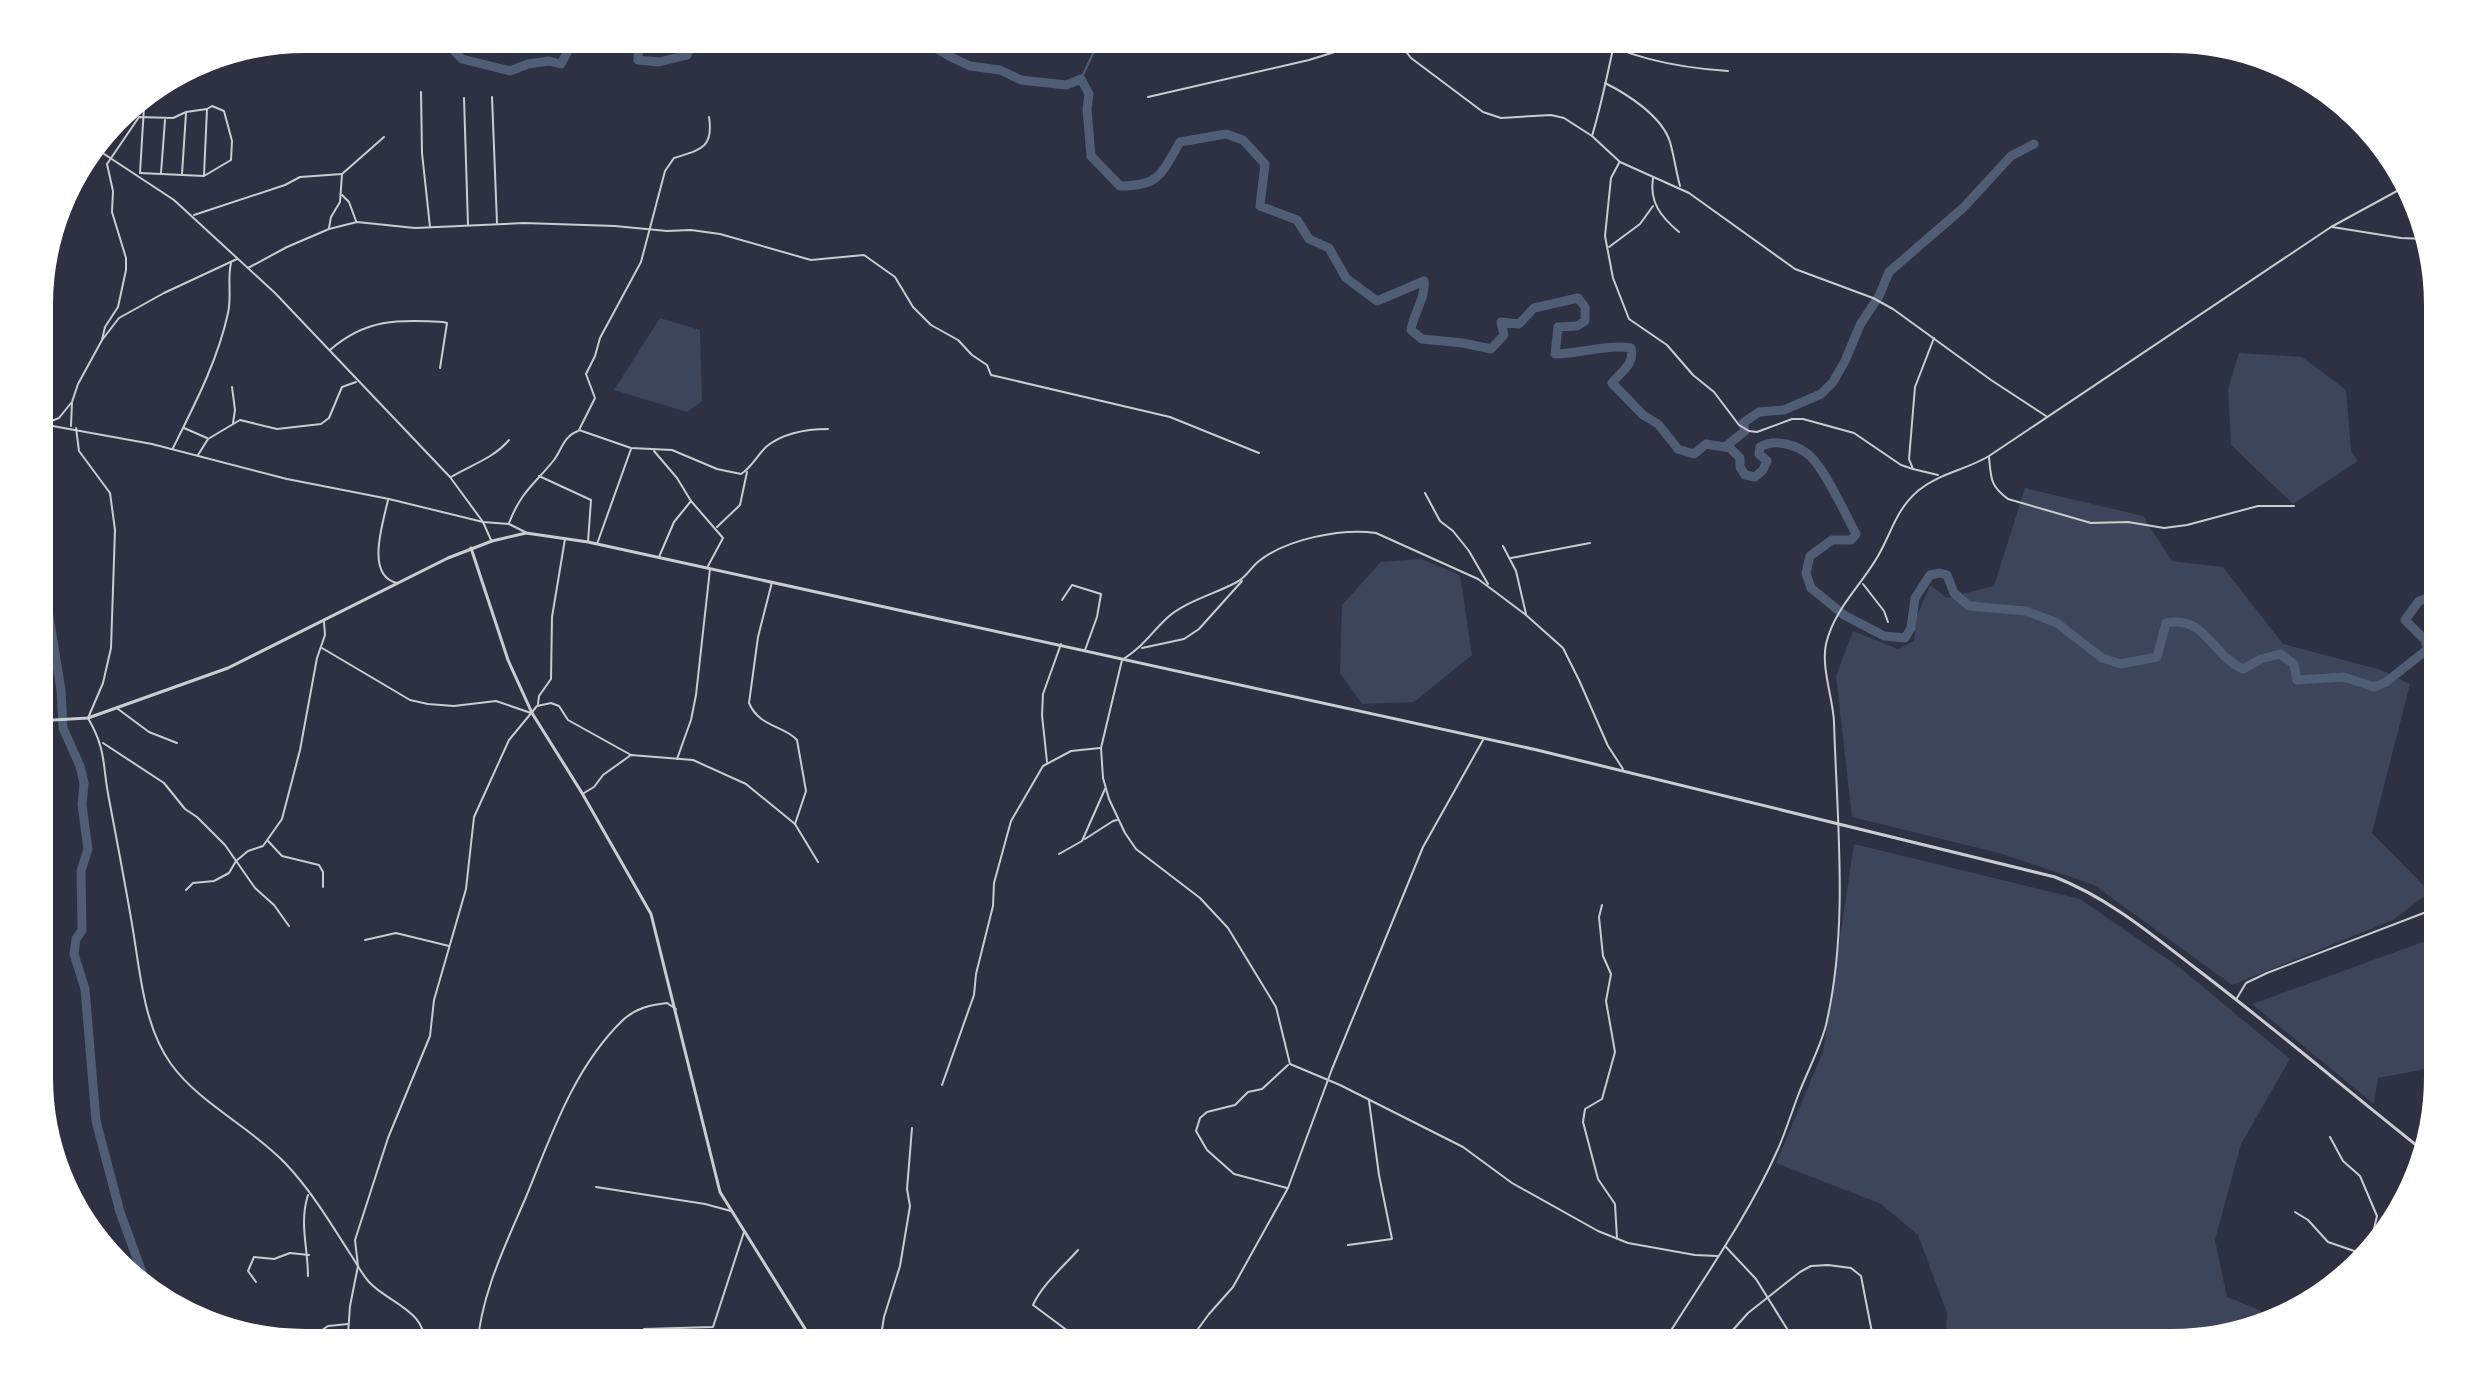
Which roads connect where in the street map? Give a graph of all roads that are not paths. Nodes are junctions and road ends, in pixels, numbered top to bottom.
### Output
1 (1347, 48) edge
2 (1403, 48) edge
3 (1614, 48) edge
4 (1618, 48) edge
5 (1728, 71) dead end
6 (1605, 83) junction
7 (421, 92) dead end
8 (492, 97) dead end
9 (1148, 97) dead end
10 (464, 98) dead end
11 (144, 106) edge
12 (207, 109) junction
13 (186, 112) junction
14 (143, 115) junction
15 (165, 117) junction
16 (709, 117) dead end
17 (1592, 136) junction
18 (384, 137) dead end
19 (100, 151) edge
20 (111, 158) junction
21 (1620, 162) junction
22 (139, 174) junction
23 (161, 174) junction
24 (342, 174) junction
25 (182, 175) junction
26 (204, 176) junction
27 (1653, 177) junction
28 (1681, 189) junction
29 (2401, 189) edge
30 (342, 194) junction
31 (1654, 204) junction
32 (192, 215) junction
33 (357, 222) junction
34 (497, 224) junction
35 (468, 226) junction
36 (2331, 227) junction
37 (430, 228) junction
38 (329, 229) junction
39 (650, 230) junction
40 (1679, 232) dead end
41 (2420, 239) edge
42 (1608, 248) junction
43 (237, 259) junction
44 (232, 262) junction
45 (248, 268) junction
46 (1934, 337) junction
47 (102, 340) junction
48 (329, 350) junction
49 (440, 368) dead end
50 (358, 381) junction
51 (232, 387) dead end
52 (72, 402) junction
53 (2048, 416) junction
54 (48, 422) edge
55 (232, 424) junction
56 (48, 425) edge
57 (183, 427) junction
58 (74, 428) junction
59 (828, 429) dead end
60 (579, 430) junction
61 (208, 439) junction
62 (509, 440) dead end
63 (631, 448) junction
64 (173, 449) junction
65 (653, 450) junction
66 (1259, 453) dead end
67 (197, 456) junction
68 (1989, 456) junction
69 (1913, 469) junction
70 (747, 470) junction
71 (1940, 475) junction
72 (537, 476) junction
73 (450, 477) junction
74 (1425, 493) dead end
75 (389, 499) junction
76 (691, 501) junction
77 (2294, 506) dead end
78 (483, 522) junction
79 (509, 524) junction
80 (716, 527) junction
81 (526, 533) junction
82 (565, 538) junction
83 (492, 541) junction
84 (588, 542) junction
85 (1590, 543) dead end
86 (597, 544) junction
87 (1503, 546) dead end
88 (471, 548) junction
89 (659, 557) junction
90 (1511, 558) junction
91 (708, 568) junction
92 (1244, 578) junction
93 (772, 582) junction
94 (398, 583) junction
95 (1862, 583) junction
96 (1489, 585) junction
97 (1062, 600) dead end
98 (1526, 615) junction
99 (323, 621) junction
100 (1888, 622) dead end
101 (1061, 644) junction
102 (321, 648) junction
103 (1141, 648) junction
104 (1085, 651) junction
105 (1122, 660) junction
106 (537, 706) junction
107 (117, 709) junction
108 (532, 713) junction
109 (88, 718) junction
110 (48, 721) edge
111 (1484, 739) junction
112 (102, 742) junction
113 (177, 743) dead end
114 (1101, 748) junction
115 (631, 755) junction
116 (677, 760) junction
117 (1048, 763) junction
118 (1624, 770) junction
119 (1105, 788) junction
120 (582, 793) junction
121 (1119, 820) junction
122 (1839, 823) junction
123 (795, 824) junction
124 (268, 840) junction
125 (1082, 841) junction
126 (1059, 854) dead end
127 (236, 861) junction
128 (818, 862) dead end
129 (323, 887) dead end
130 (186, 890) dead end
131 (1602, 905) dead end
132 (2428, 911) edge
133 (289, 926) dead end
134 (365, 940) dead end
135 (450, 946) junction
136 (2236, 999) junction
137 (676, 1009) junction
138 (1290, 1064) junction
139 (1328, 1080) junction
140 (942, 1085) dead end
141 (1369, 1100) junction
142 (912, 1128) dead end
143 (2330, 1137) dead end
144 (2419, 1147) edge
145 (596, 1187) dead end
146 (1288, 1188) junction
147 (309, 1194) junction
148 (732, 1211) junction
149 (2295, 1212) dead end
150 (744, 1231) junction
151 (2371, 1238) edge
152 (1617, 1239) junction
153 (1348, 1245) dead end
154 (1724, 1246) junction
155 (1078, 1250) dead end
156 (2359, 1252) edge
157 (309, 1255) junction
158 (1717, 1256) junction
159 (358, 1266) junction
160 (308, 1276) dead end
161 (256, 1282) dead end
162 (1768, 1296) junction
163 (349, 1324) junction
164 (644, 1329) dead end
165 (1669, 1333) edge
166 (1730, 1333) edge
167 (1790, 1333) edge
168 (1872, 1333) edge
169 (316, 1334) edge
170 (348, 1334) edge
171 (424, 1334) edge
172 (479, 1334) edge
173 (808, 1334) edge
174 (881, 1334) edge
175 (1071, 1334) edge
176 (1195, 1334) edge

1 - 9 street
2 - 17 street
3 - 6 street
4 - 5 street
6 - 17 street
6 - 28 street
7 - 37 street
8 - 34 street
10 - 35 street
11 - 14 street
12 - 13 street
12 - 26 street
12 - 26 street
13 - 15 street
13 - 25 street
14 - 15 street
14 - 20 street
14 - 22 street
15 - 23 street
16 - 39 street
17 - 21 street
18 - 24 street
19 - 20 street
20 - 22 street
20 - 47 street
21 - 27 street
21 - 42 street
22 - 23 street
22 - 32 street
23 - 25 street
24 - 30 street
24 - 32 street
25 - 26 street
27 - 28 street
27 - 31 street
28 - 46 street
29 - 36 street
30 - 33 street
30 - 38 street
31 - 40 street
31 - 42 street
32 - 43 street
33 - 37 street
33 - 38 street
34 - 35 street
34 - 39 street
35 - 37 street
36 - 41 street
36 - 53 street
38 - 45 street
39 - 60 street
39 - 66 street
42 - 69 street
43 - 44 street
43 - 45 street
44 - 47 street
44 - 57 street
45 - 48 street
46 - 53 street
46 - 69 street
47 - 52 street
48 - 49 street
48 - 50 street
50 - 55 street
50 - 73 street
51 - 55 street
52 - 54 street
52 - 58 street
53 - 68 street
55 - 61 street
56 - 58 street
57 - 61 street
57 - 64 street
58 - 64 street
58 - 109 street
59 - 70 street
60 - 63 street
60 - 72 street
61 - 67 street
62 - 73 street
63 - 65 street
63 - 86 street
64 - 67 street
65 - 70 street
65 - 76 street
67 - 75 street
68 - 71 street
68 - 77 street
69 - 71 street
70 - 80 street
71 - 95 street
72 - 79 street
72 - 84 street
73 - 78 street
74 - 96 street
75 - 78 street
75 - 94 street
76 - 80 street
76 - 89 street
78 - 79 street
78 - 83 street
79 - 81 street
80 - 91 street
81 - 82 street
81 - 83 street
82 - 84 street
82 - 106 street
83 - 88 street
84 - 86 street
85 - 90 street
86 - 89 street
87 - 90 street
88 - 94 street
88 - 108 street
89 - 91 street
90 - 98 street
91 - 93 street
91 - 116 street
92 - 96 street
92 - 103 street
92 - 103 street
93 - 101 street
93 - 123 street
94 - 99 street
95 - 100 street
95 - 122 street
96 - 98 street
97 - 104 street
98 - 118 street
99 - 102 street
99 - 107 street
101 - 104 street
101 - 117 street
102 - 108 street
102 - 124 street
103 - 105 street
104 - 105 street
105 - 111 street
105 - 114 street
106 - 108 street
106 - 115 street
107 - 109 street
107 - 113 street
108 - 120 street
108 - 135 street
109 - 110 street
109 - 112 street
111 - 118 street
111 - 139 street
112 - 127 street
112 - 147 street
114 - 117 street
114 - 119 street
115 - 116 street
115 - 120 street
116 - 123 street
117 - 140 street
118 - 122 street
119 - 121 street
119 - 125 street
120 - 137 street
121 - 125 street
121 - 138 street
122 - 136 street
122 - 154 street
123 - 128 street
124 - 127 street
124 - 129 street
125 - 126 street
127 - 130 street
127 - 133 street
131 - 152 street
132 - 136 street
134 - 135 street
135 - 159 street
136 - 144 street
137 - 148 street
137 - 172 street
138 - 139 street
138 - 146 street
139 - 141 street
139 - 146 street
141 - 152 street
141 - 153 street
142 - 174 street
143 - 151 street
145 - 148 street
146 - 176 street
147 - 157 street
147 - 159 street
148 - 150 street
149 - 156 street
150 - 164 street
150 - 173 street
152 - 158 street
154 - 158 street
154 - 162 street
155 - 175 street
157 - 160 street
157 - 161 street
158 - 165 street
159 - 163 street
159 - 171 street
162 - 166 street
162 - 167 street
162 - 168 street
163 - 169 street
163 - 170 street

